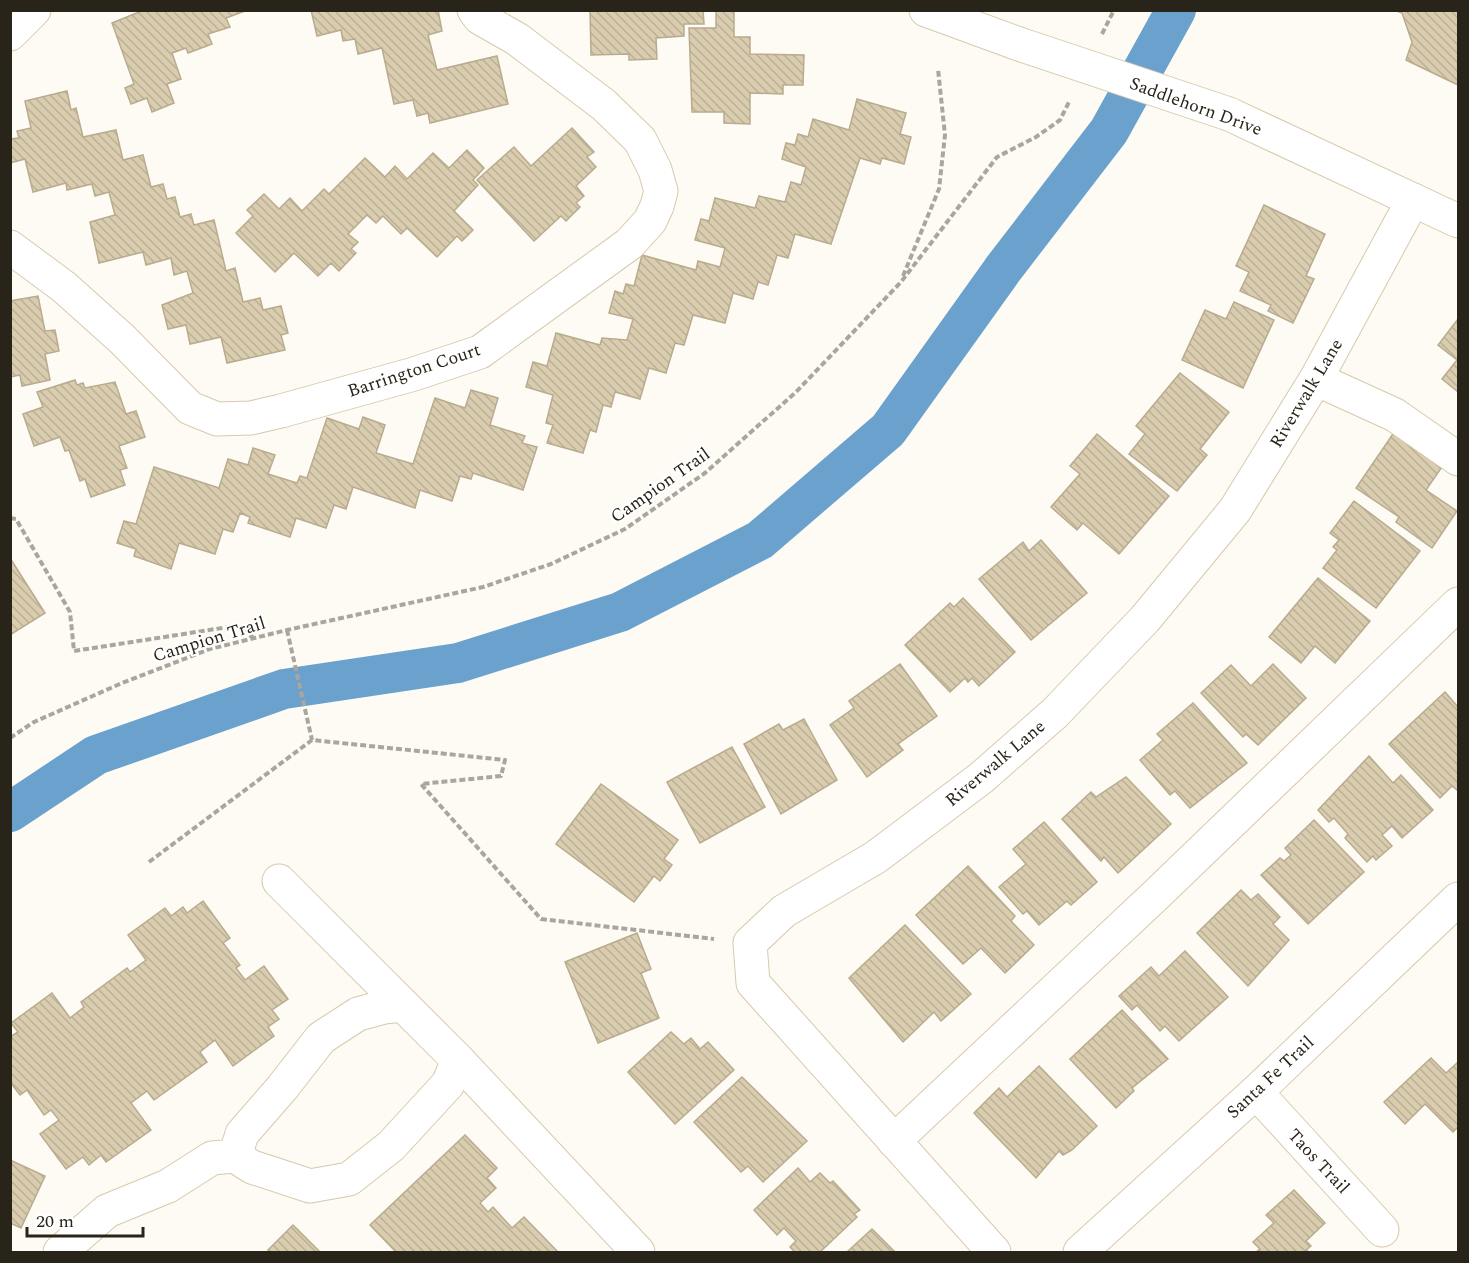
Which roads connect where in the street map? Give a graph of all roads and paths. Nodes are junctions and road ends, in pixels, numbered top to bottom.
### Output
1 (34, 10) edge
2 (474, 10) edge
3 (926, 10) edge
4 (1114, 10) edge
5 (10, 34) edge
6 (1099, 40) dead end
7 (938, 69) dead end
8 (1075, 90) dead end
9 (1413, 200) junction
10 (1458, 221) edge
11 (10, 247) edge
12 (901, 282) junction
13 (1316, 379) junction
14 (1458, 459) edge
15 (10, 518) edge
16 (1458, 604) edge
17 (287, 630) junction
18 (255, 638) junction
19 (10, 738) edge
20 (312, 740) junction
21 (149, 862) dead end
22 (279, 881) dead end
23 (1458, 899) edge
24 (750, 944) junction
25 (403, 1005) junction
26 (458, 1060) junction
27 (1256, 1092) junction
28 (894, 1141) junction
29 (235, 1156) junction
30 (1382, 1230) dead end
31 (60, 1252) edge
32 (638, 1252) edge
33 (994, 1252) edge
34 (1080, 1252) edge

1 - 5 street
2 - 11 street, Barrington Court
3 - 9 street, Saddlehorn Drive, bridge
4 - 6 path
7 - 12 path
8 - 12 path, Campion Trail
9 - 10 street, Saddlehorn Drive
9 - 13 street, Riverwalk Lane
12 - 17 path, Campion Trail
13 - 14 street
13 - 24 street, Riverwalk Lane
15 - 18 path
16 - 28 street
17 - 18 path, Campion Trail
17 - 20 path
18 - 19 path, Campion Trail
20 - 21 path
20 - 24 path
22 - 25 street
23 - 27 street, Santa Fe Trail
24 - 28 street
25 - 26 street
25 - 29 street
26 - 29 street
26 - 32 street
27 - 30 street, Taos Trail
27 - 34 street, Santa Fe Trail
28 - 33 street
29 - 31 street

